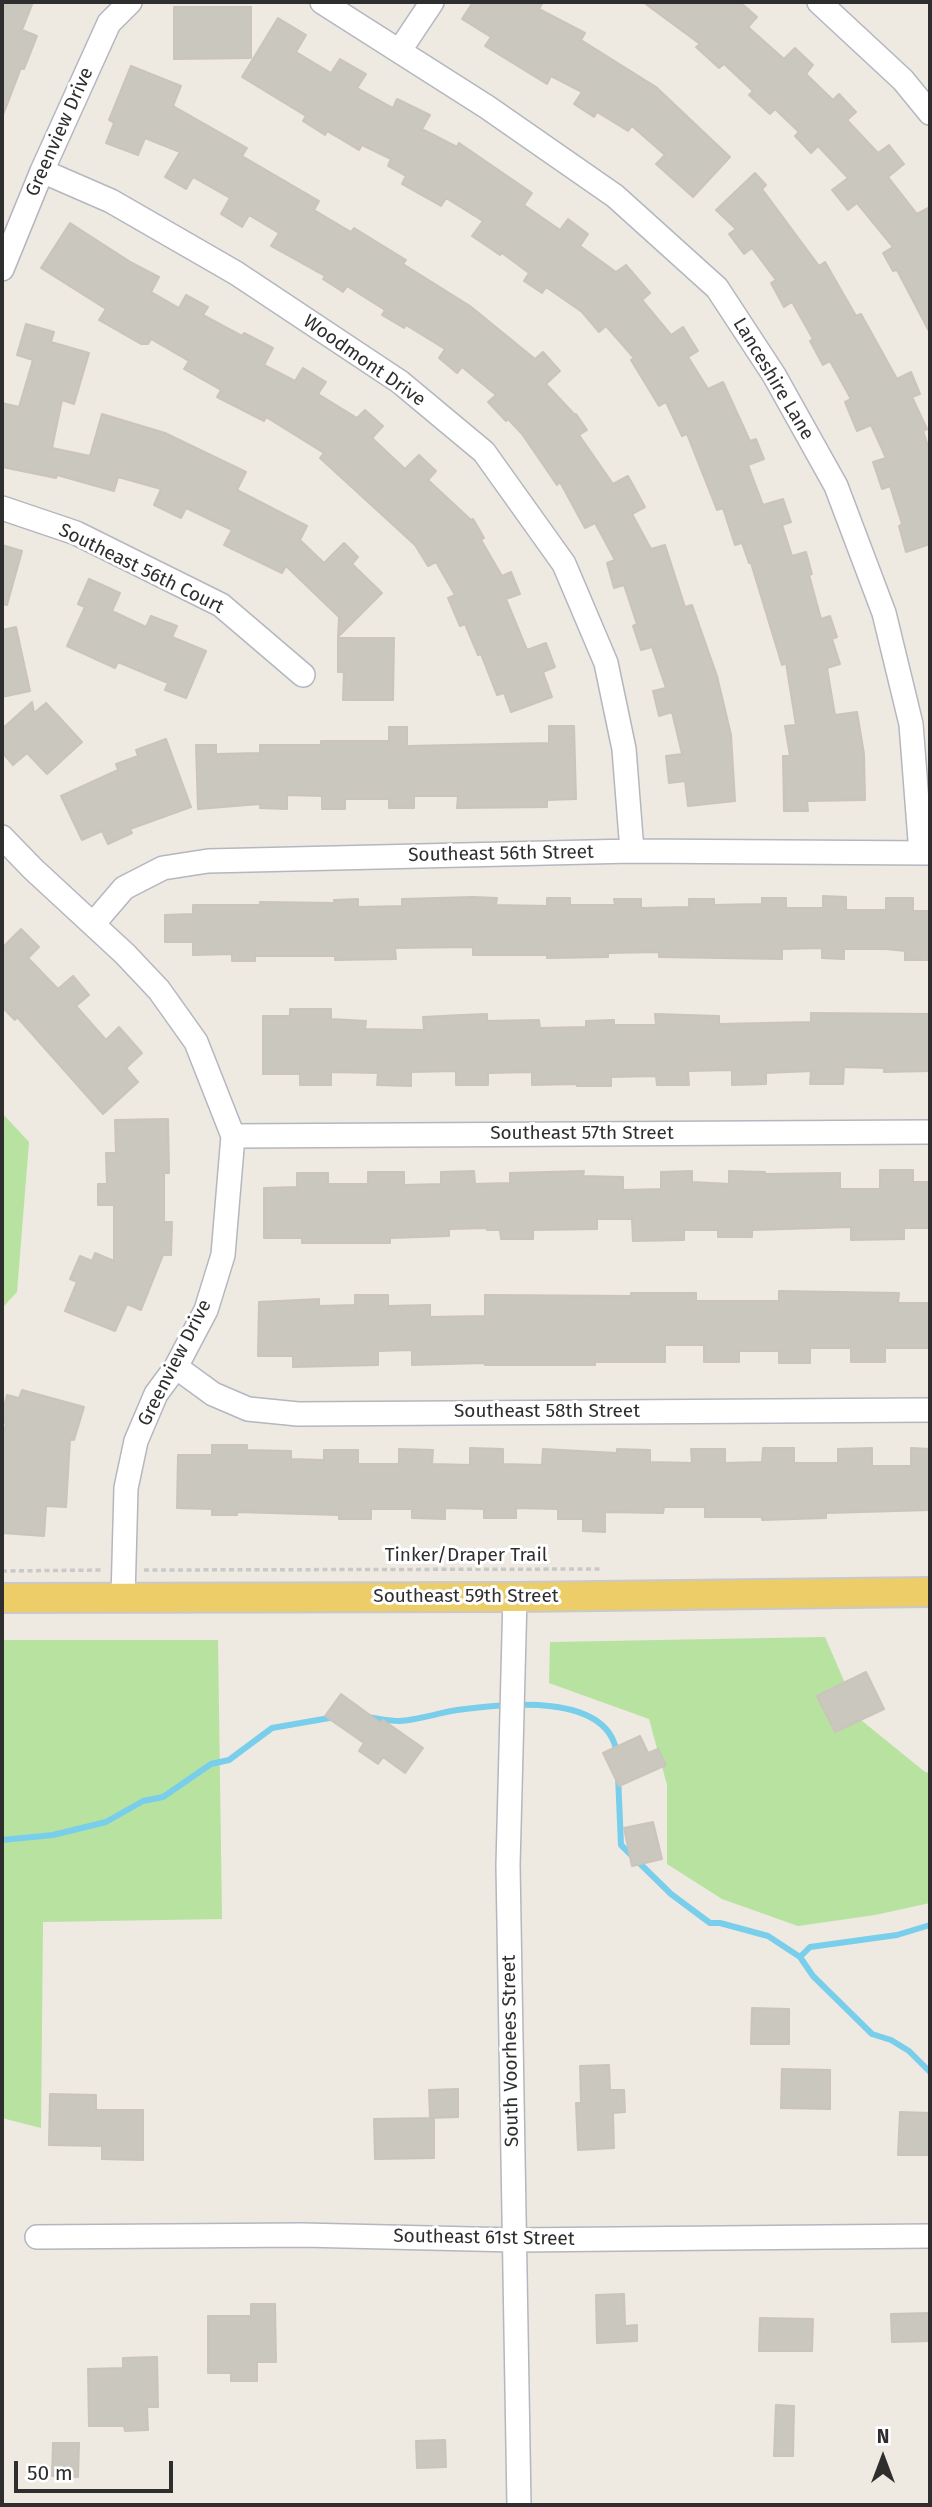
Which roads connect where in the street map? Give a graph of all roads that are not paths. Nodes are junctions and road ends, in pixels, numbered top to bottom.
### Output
1 (130, 2) edge
2 (322, 2) edge
3 (432, 2) edge
4 (819, 2) edge
5 (400, 50) junction
6 (930, 113) edge
7 (41, 172) junction
8 (2, 269) edge
9 (2, 508) edge
10 (303, 674) dead end
11 (2, 837) edge
12 (632, 851) junction
13 (925, 853) edge
14 (94, 923) junction
15 (930, 1132) edge
16 (233, 1136) junction
17 (176, 1367) junction
18 (930, 1410) edge
19 (930, 1592) edge
20 (515, 1597) junction
21 (2, 1598) edge
22 (123, 1598) junction
23 (37, 2236) dead end
24 (930, 2236) edge
25 (515, 2240) junction
26 (519, 2505) edge

1 - 7 street, Greenview Drive
2 - 5 street
3 - 5 street
4 - 6 street
5 - 13 street, Lanceshire Lane
7 - 8 street, Greenview Drive
7 - 12 street, Woodmont Drive
9 - 10 street, Southeast 56th Court
11 - 14 street, Greenview Drive
12 - 13 street, Southeast 56th Street
12 - 14 street, Southeast 56th Street
14 - 16 street, Greenview Drive
15 - 16 street, Southeast 57th Street
16 - 17 street, Greenview Drive
17 - 18 street, Southeast 58th Street
17 - 22 street, Greenview Drive
19 - 20 main road, Southeast 59th Street
20 - 22 main road, Southeast 59th Street
20 - 25 street, South Voorhees Street
21 - 22 main road, Southeast 59th Street
23 - 25 street, Southeast 61st Street
24 - 25 street, Southeast 61st Street
25 - 26 street, South Voorhees Street

